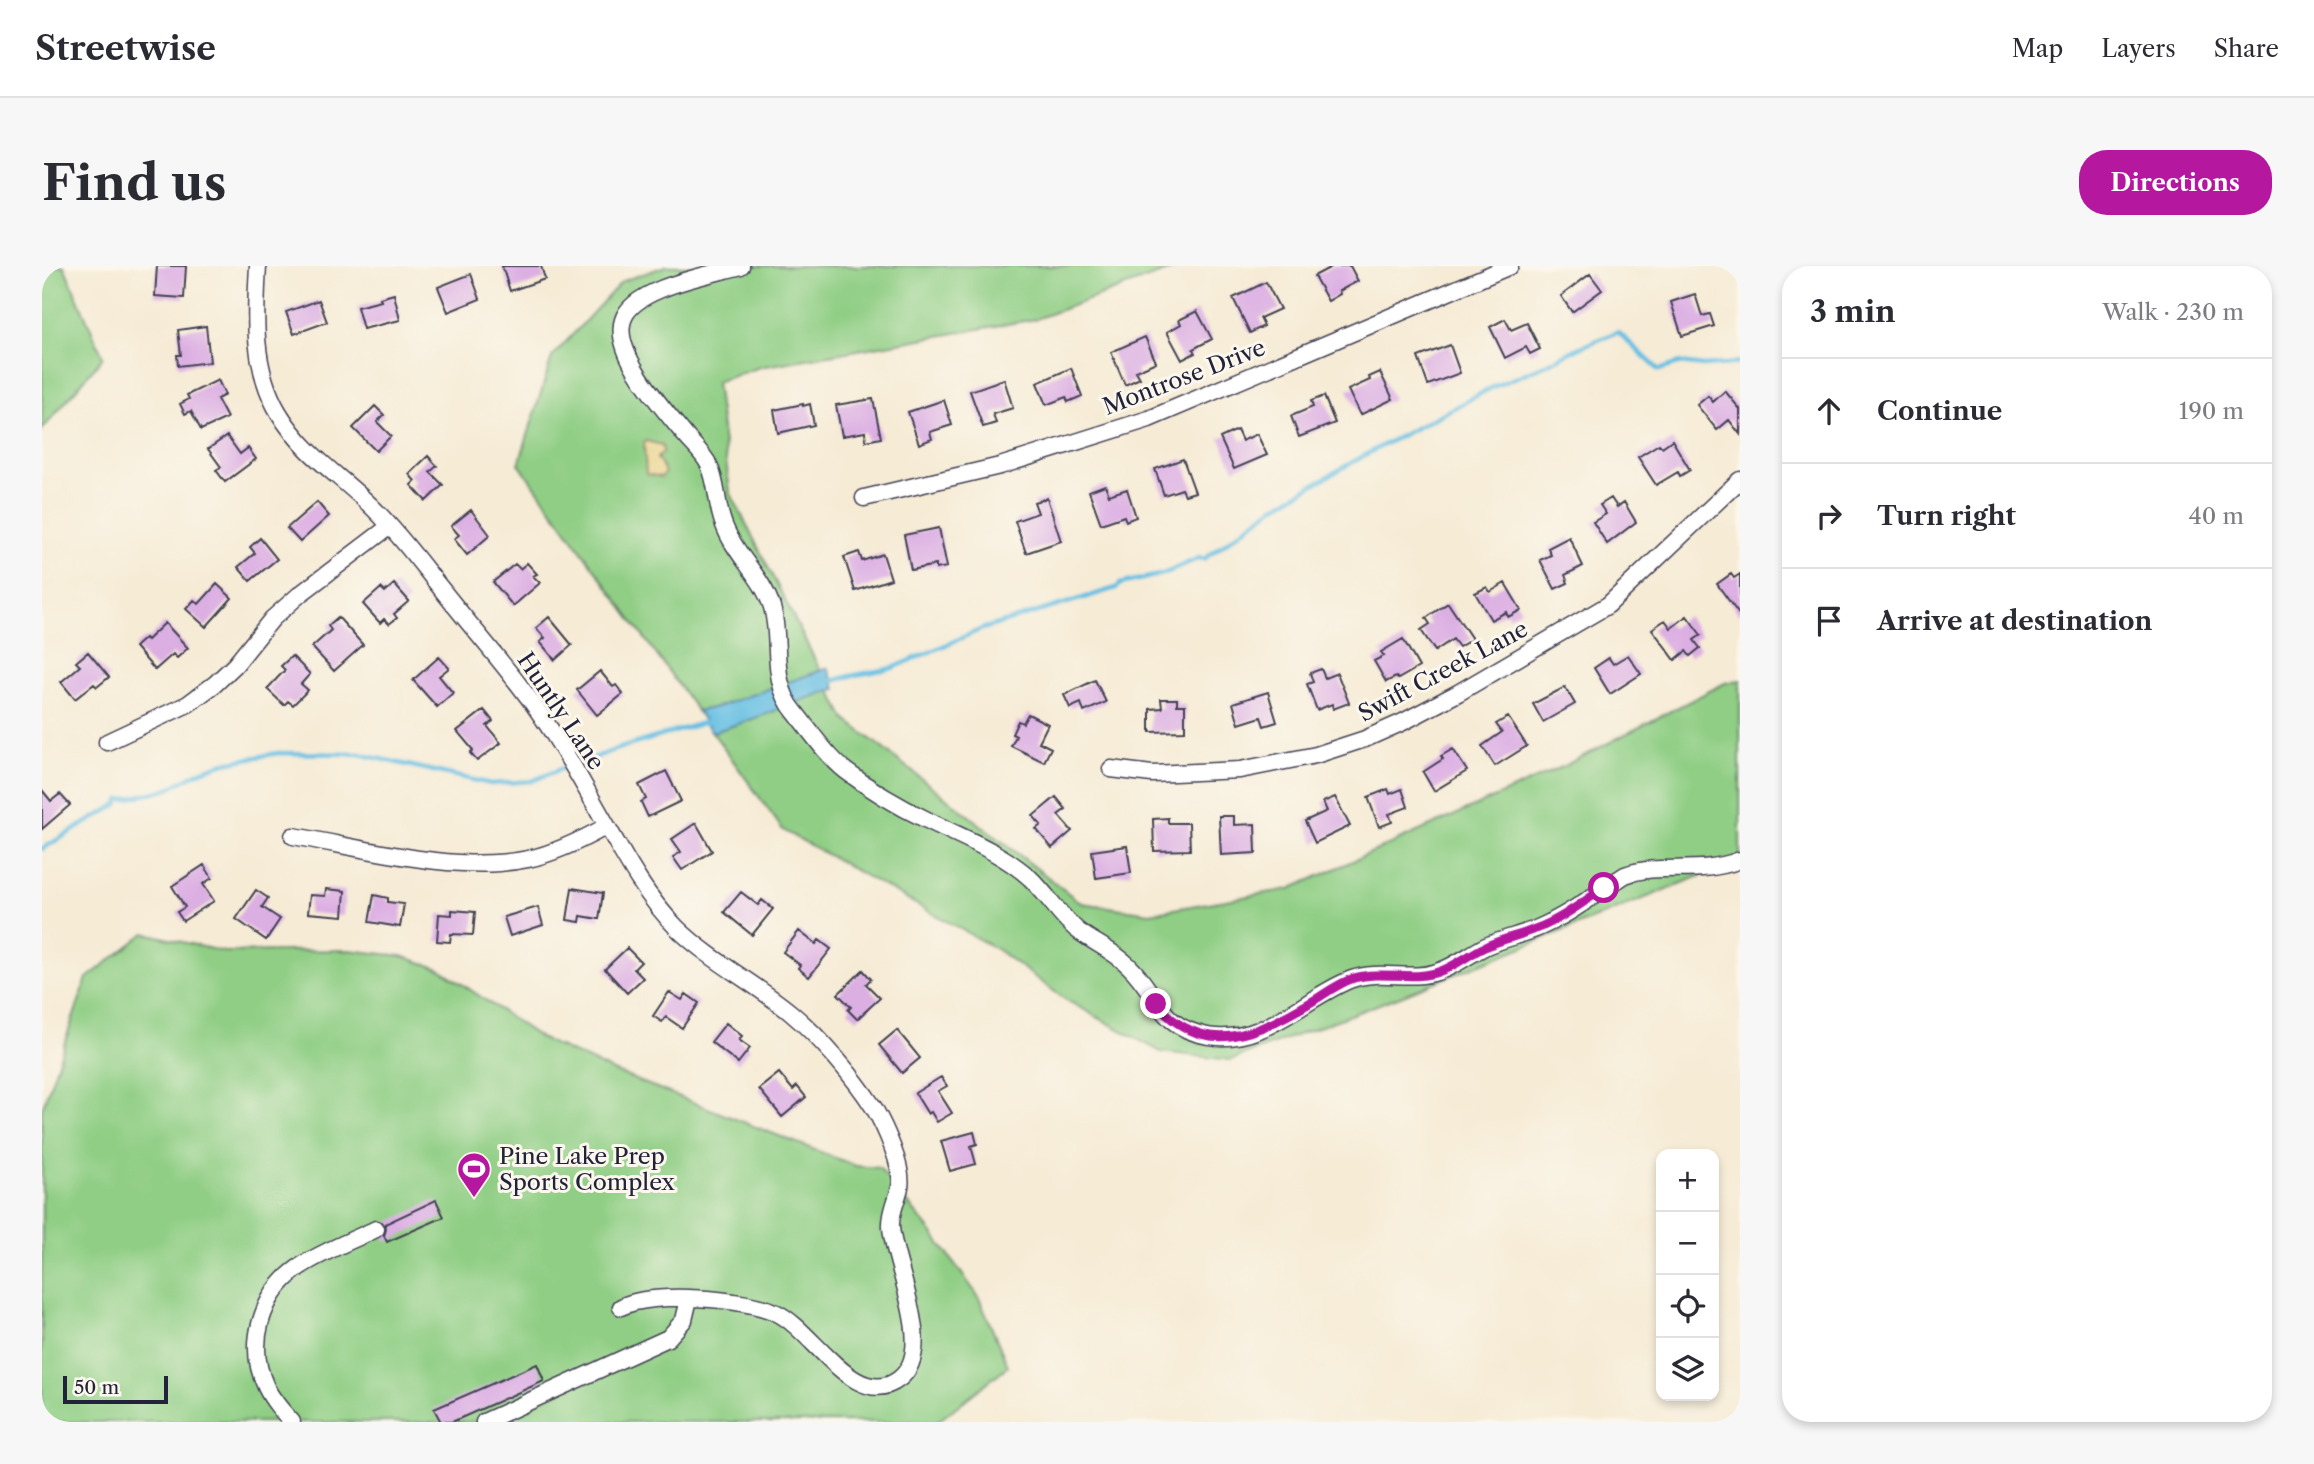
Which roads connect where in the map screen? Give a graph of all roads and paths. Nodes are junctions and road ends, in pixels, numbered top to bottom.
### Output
1 (258, 266) edge
2 (741, 266) edge
3 (1510, 266) edge
4 (1740, 480) edge
5 (864, 498) dead end
6 (390, 526) junction
7 (107, 742) dead end
8 (1111, 769) dead end
9 (607, 826) junction
10 (293, 836) dead end
11 (1740, 860) edge
12 (376, 1229) dead end
13 (690, 1299) junction
14 (621, 1307) dead end
15 (292, 1422) edge
16 (484, 1422) edge

1 - 6 street, Huntly Lane
2 - 11 street
3 - 5 street, Montrose Drive
4 - 8 street, Swift Creek Lane
6 - 7 street
6 - 9 street, Huntly Lane
9 - 10 street
9 - 13 street, Huntly Lane
12 - 15 street
13 - 14 street, Huntly Lane
13 - 16 street

